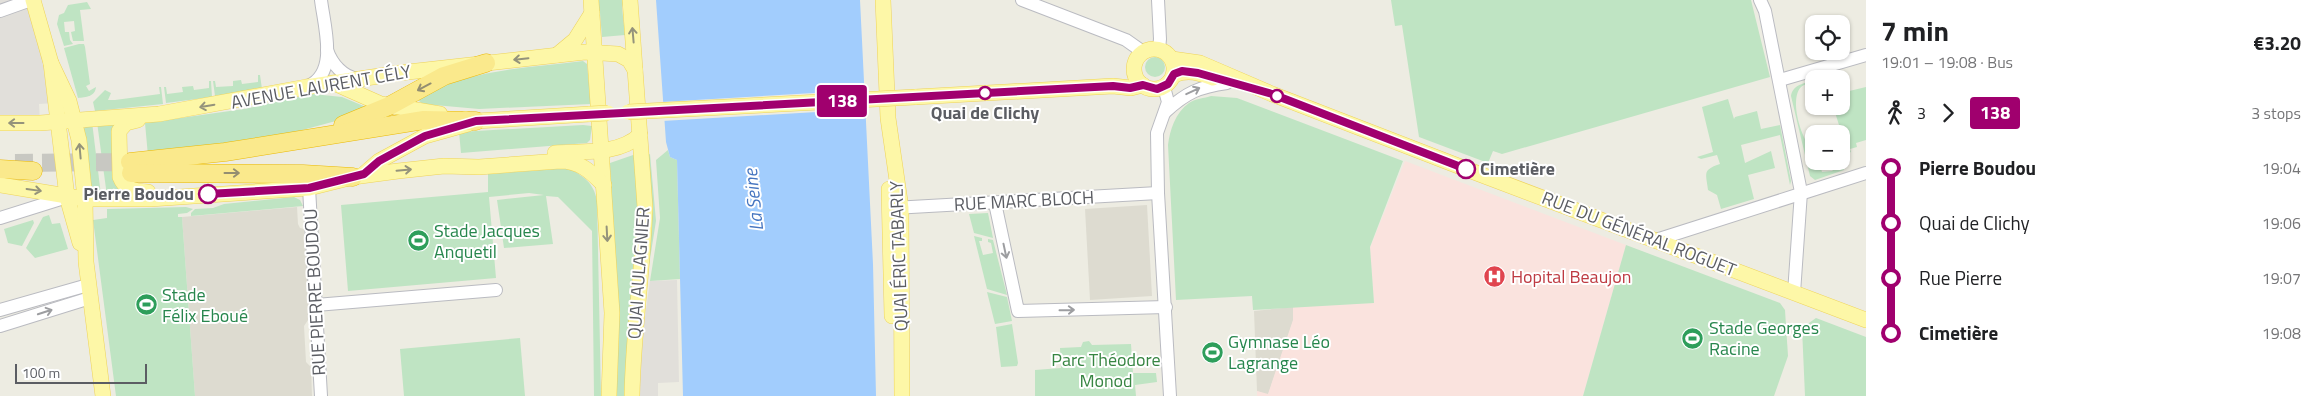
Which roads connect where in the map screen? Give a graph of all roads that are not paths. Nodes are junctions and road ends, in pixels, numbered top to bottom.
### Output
1 (32, 0) edge
2 (321, 0) edge
3 (630, 0) edge
4 (883, 0) edge
5 (1022, 0) edge
6 (1158, 0) edge
7 (1760, 0) edge
8 (592, 7) edge
9 (0, 11) edge
10 (1159, 49) junction
11 (327, 50) junction
12 (595, 52) junction
13 (1143, 52) junction
14 (557, 55) junction
15 (1866, 55) edge
16 (1172, 59) junction
17 (51, 63) junction
18 (486, 63) junction
19 (635, 70) junction
20 (1174, 74) junction
21 (358, 79) junction
22 (1139, 80) junction
23 (1780, 80) junction
24 (1227, 82) junction
25 (329, 84) junction
26 (306, 87) junction
27 (1164, 87) junction
28 (1272, 94) junction
29 (389, 106) junction
30 (1165, 112) junction
31 (159, 114) junction
32 (74, 121) junction
33 (476, 121) junction
34 (57, 122) junction
35 (0, 123) edge
36 (640, 135) junction
37 (602, 150) junction
38 (180, 158) junction
39 (444, 166) junction
40 (130, 168) junction
41 (0, 169) edge
42 (33, 171) tunnel mouth
43 (1866, 173) edge
44 (358, 175) junction
45 (0, 185) edge
46 (604, 185) junction
47 (309, 188) junction
48 (1801, 192) junction
49 (1158, 193) junction
50 (192, 196) junction
51 (67, 197) junction
52 (85, 199) junction
53 (995, 203) junction
54 (895, 208) junction
55 (0, 218) edge
56 (1656, 240) junction
57 (86, 262) junction
58 (496, 290) dead end
59 (89, 291) junction
60 (1794, 293) junction
61 (316, 305) junction
62 (1166, 307) junction
63 (0, 310) edge
64 (1866, 320) edge
65 (0, 326) edge
66 (103, 396) edge
67 (321, 396) edge
68 (609, 396) edge
69 (632, 396) edge
70 (894, 396) edge
71 (902, 396) edge
72 (1170, 396) edge

1 - 9 street
1 - 17 main road
2 - 11 street
19 -> 3 main road, QUAI AULAGNIER
4 - 54 main road, QUAI ÉRIC TABARLY
5 - 13 street
6 - 10 street
7 - 23 street
8 - 12 main road, QUAI AULAGNIER
8 - 14 main road
10 - 13 main road
10 - 16 main road
11 - 21 street
11 - 26 street
12 - 14 main road, AVENUE LAURENT CÉLY
12 - 19 main road, AVENUE LAURENT CÉLY
12 - 37 main road, QUAI AULAGNIER
13 - 22 main road
14 -> 18 main road, AVENUE LAURENT CÉLY
15 - 23 street
16 - 20 main road
16 - 28 main road, RUE DU GÉNÉRAL ROGUET
17 - 32 main road
17 - 34 main road
18 - 21 main road, AVENUE LAURENT CÉLY
18 -> 29 highway
19 - 36 main road, QUAI AULAGNIER
20 - 24 main road, RUE DU GÉNÉRAL ROGUET
20 - 27 main road
21 - 25 main road, AVENUE LAURENT CÉLY
22 - 27 main road
22 - 33 main road, bridge
23 - 48 street
24 - 28 main road, RUE DU GÉNÉRAL ROGUET
30 -> 24 street
25 - 26 main road, AVENUE LAURENT CÉLY
25 - 29 main road
26 -> 31 main road, AVENUE LAURENT CÉLY
27 - 30 street
28 - 56 main road, RUE DU GÉNÉRAL ROGUET
29 - 33 main road
29 - 38 highway
30 - 49 street
31 - 32 main road, AVENUE LAURENT CÉLY
31 - 50 main road
32 - 34 main road, AVENUE LAURENT CÉLY
52 -> 32 main road
33 - 38 highway
33 - 40 highway
33 - 44 main road
34 -> 35 main road, AVENUE LAURENT CÉLY
34 - 51 main road
36 - 37 main road
36 - 69 main road, QUAI AULAGNIER
37 - 39 main road
37 - 46 main road, QUAI AULAGNIER
38 - 40 highway
44 -> 39 main road
39 - 46 main road
40 -> 44 highway
41 - 42 highway
43 - 48 street
44 - 47 main road
45 -> 51 main road
46 -> 68 main road, QUAI AULAGNIER
47 - 50 main road
47 - 61 street, RUE PIERRE BOUDOU
48 - 56 street
48 - 60 street
49 - 53 street, RUE MARC BLOCH
49 - 62 street
50 - 52 main road
51 - 52 main road
51 - 55 street
51 - 57 main road
52 - 57 main road
53 - 54 street, RUE MARC BLOCH
53 -> 62 street
54 - 70 main road, QUAI ÉRIC TABARLY
54 - 71 main road, QUAI ÉRIC TABARLY
56 - 60 main road, RUE DU GÉNÉRAL ROGUET
57 - 59 main road
58 - 61 street
59 - 63 street
65 -> 59 street
59 - 66 main road
60 - 64 main road, RUE DU GÉNÉRAL ROGUET
61 - 67 street, RUE PIERRE BOUDOU
62 - 72 street

